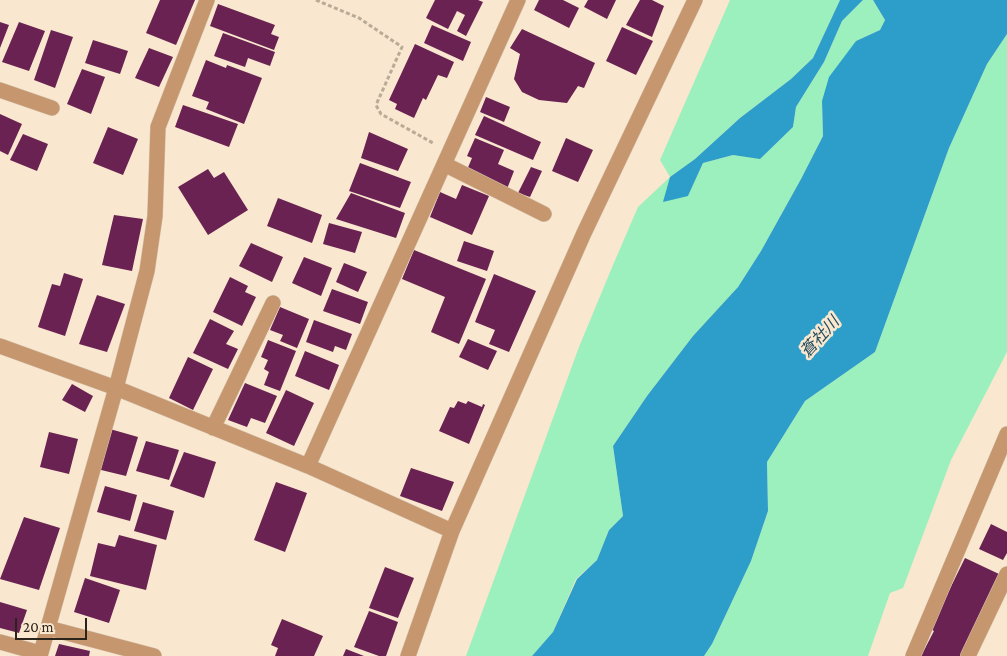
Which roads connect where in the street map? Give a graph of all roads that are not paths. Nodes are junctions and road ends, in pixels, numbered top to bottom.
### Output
1 (207, 0) edge
2 (518, 0) edge
3 (695, 0) edge
4 (0, 90) edge
5 (52, 108) dead end
6 (447, 158) junction
7 (544, 214) dead end
8 (273, 303) dead end
9 (0, 346) edge
10 (116, 388) junction
11 (213, 428) junction
12 (1007, 434) edge
13 (308, 466) junction
14 (452, 531) junction
15 (1007, 574) edge
16 (48, 628) junction
17 (0, 642) edge
18 (40, 654) edge
19 (154, 656) edge
20 (408, 656) edge
21 (913, 656) edge
22 (968, 656) edge

1 - 10 street
2 - 6 street
3 - 14 street
4 - 5 street
6 - 7 street
6 - 13 street
8 - 11 street
9 - 10 street
10 - 11 street
10 - 16 street
11 - 13 street
12 - 21 street
13 - 14 street
14 - 20 street
15 - 22 street
16 - 18 street
16 - 19 street
17 - 18 street

